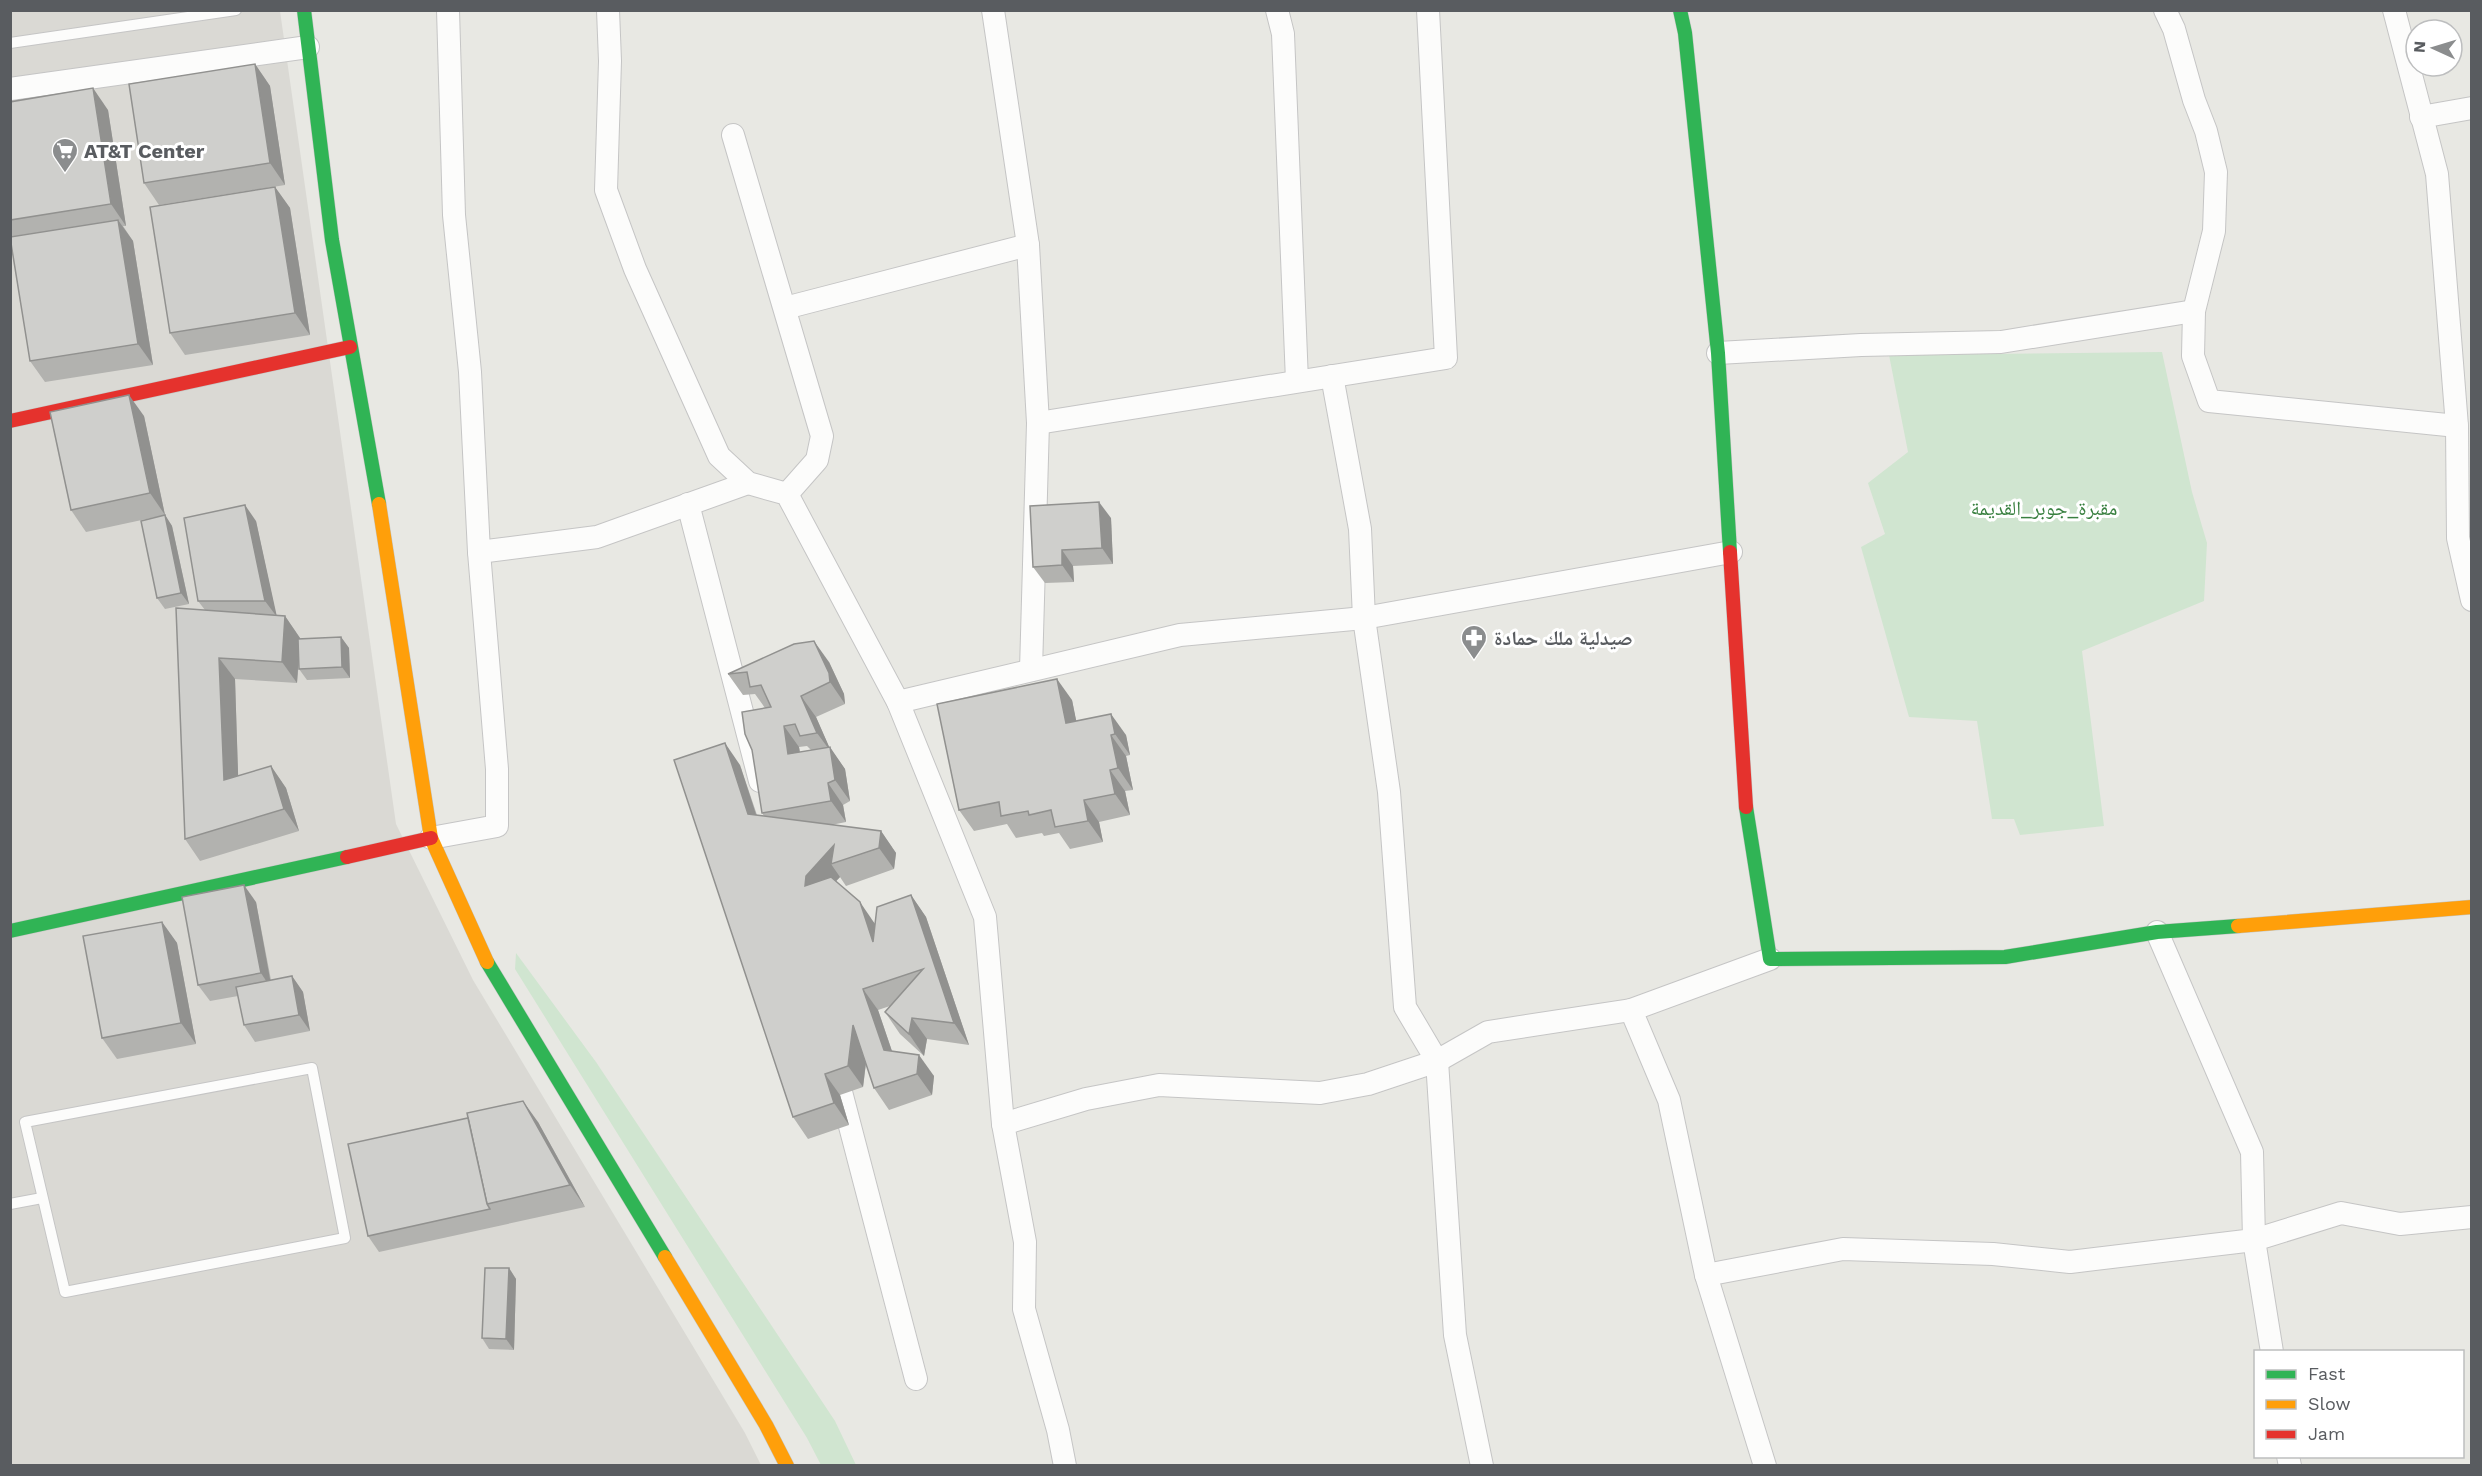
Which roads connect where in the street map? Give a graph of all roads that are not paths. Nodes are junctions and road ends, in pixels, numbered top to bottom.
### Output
1 (236, 10) edge
2 (304, 10) edge
3 (448, 10) edge
4 (608, 10) edge
5 (993, 10) edge
6 (1278, 10) edge
7 (1428, 10) edge
8 (1680, 10) edge
9 (2165, 10) edge
10 (2394, 10) edge
11 (10, 43) edge
12 (308, 47) junction
13 (10, 89) edge
14 (2472, 108) edge
15 (2421, 117) junction
16 (733, 135) dead end
17 (1028, 245) junction
18 (785, 308) junction
19 (2194, 311) junction
20 (350, 347) junction
21 (1718, 353) junction
22 (1332, 376) junction
23 (1297, 381) junction
24 (10, 421) edge
25 (1038, 423) junction
26 (2457, 426) junction
27 (748, 483) junction
28 (787, 494) junction
29 (688, 504) junction
30 (479, 552) junction
31 (1731, 552) junction
32 (2472, 600) edge
33 (1364, 618) junction
34 (1031, 670) junction
35 (898, 702) junction
36 (766, 803) edge
37 (431, 838) junction
38 (2472, 908) edge
39 (10, 931) edge
40 (2157, 932) junction
41 (1770, 959) junction
42 (1630, 1010) junction
43 (829, 1045) edge
44 (1437, 1061) junction
45 (1004, 1124) junction
46 (42, 1198) junction
47 (10, 1204) edge
48 (2472, 1216) edge
49 (2254, 1240) junction
50 (1706, 1275) junction
51 (2272, 1350) edge
52 (916, 1379) dead end
53 (787, 1466) edge
54 (1065, 1466) edge
55 (1482, 1466) edge
56 (1765, 1466) edge

1 - 11 lane
2 - 12 street
3 - 30 street
4 - 27 street
5 - 17 street
6 - 23 street
7 - 22 street
8 - 21 street
9 - 19 street
10 - 15 street
12 - 13 street
12 - 20 street
14 - 15 street
15 - 26 street
16 - 18 street
17 - 18 street
17 - 25 street
18 - 28 street
19 - 21 street
19 - 26 street
20 - 24 street
20 - 37 street
21 - 31 street
22 - 23 street
22 - 33 street
23 - 25 street
25 - 34 street
26 - 32 street
27 - 28 street
27 - 29 street
28 - 35 street
29 - 30 street
29 - 36 street
30 - 37 street
31 - 33 street
31 - 41 street
33 - 34 street
33 - 44 street
34 - 35 street
35 - 45 street
37 - 39 street
37 - 53 street
38 - 40 street
40 - 41 street
40 - 49 street
41 - 42 street
42 - 44 street
42 - 50 street
43 - 52 street
44 - 45 street
44 - 55 street
45 - 54 street
46 - 46 lane
46 - 47 lane
48 - 49 street
49 - 50 street
49 - 51 street
50 - 56 street

